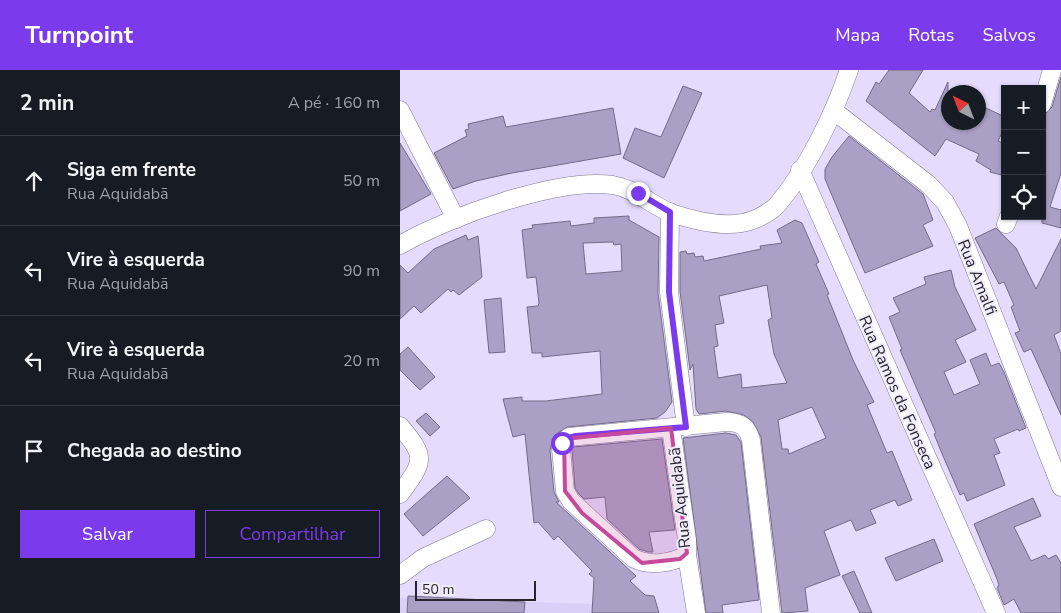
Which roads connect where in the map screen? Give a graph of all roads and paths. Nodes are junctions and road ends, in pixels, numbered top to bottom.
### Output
1 (848, 70) edge
2 (1052, 70) edge
3 (1046, 90) edge
4 (400, 110) edge
5 (834, 111) junction
6 (800, 170) junction
7 (670, 212) junction
8 (456, 219) junction
9 (400, 245) edge
10 (400, 426) edge
11 (678, 427) junction
12 (1061, 487) edge
13 (400, 494) edge
14 (486, 529) dead end
15 (687, 555) junction
16 (400, 575) edge
17 (696, 613) edge
18 (771, 613) edge
19 (996, 613) edge

1 - 5 street
2 - 3 street
4 - 8 street
5 - 6 street
5 - 12 street, Rua Amalfi
6 - 7 street
6 - 19 street, Rua Ramos da Fonseca
7 - 8 street
7 - 11 street, Rua Aquidabã
8 - 9 street
10 - 13 street
11 - 15 street, Rua Aquidabã
11 - 15 street, Rua Aquidabã
11 - 18 street, Rua Aquidabã
14 - 16 street
15 - 17 street

